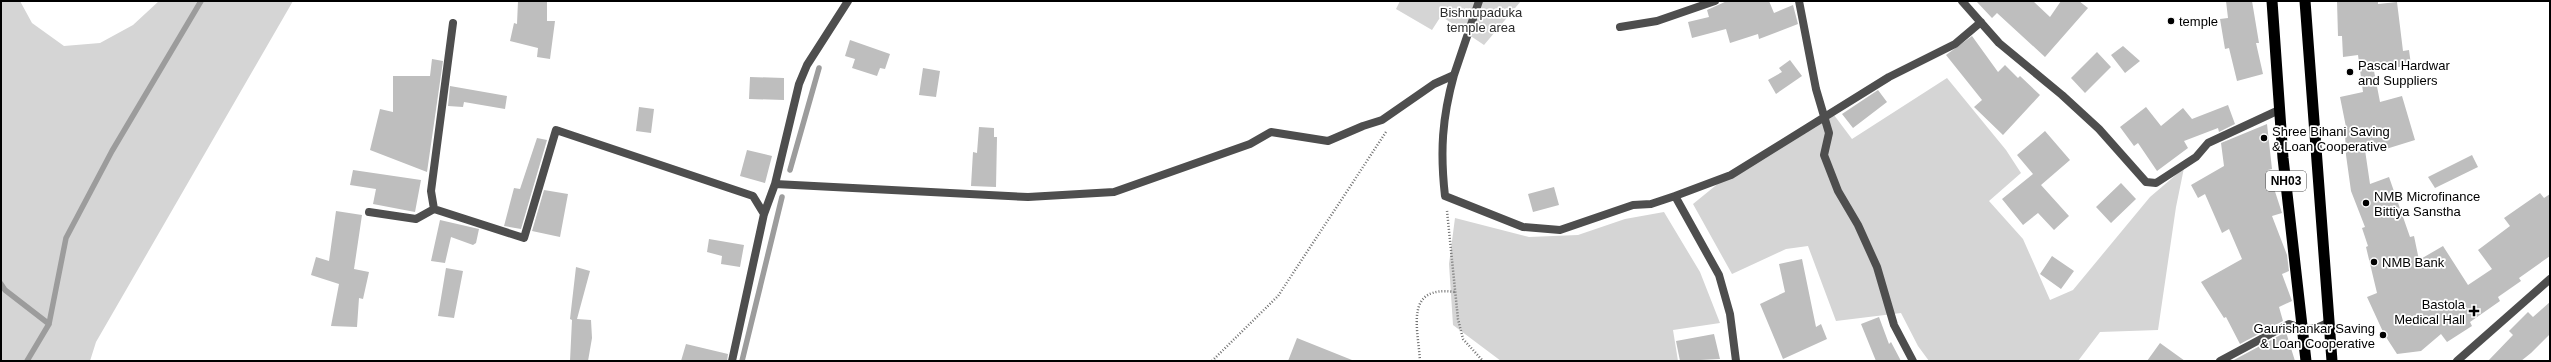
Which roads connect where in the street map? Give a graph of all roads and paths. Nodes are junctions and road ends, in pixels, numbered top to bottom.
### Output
1 (848, 1) edge
2 (1479, 1) edge
3 (1715, 1) edge
4 (1799, 1) edge
5 (1962, 1) edge
6 (2272, 1) edge
7 (2305, 1) edge
8 (1981, 22) junction
9 (453, 23) dead end
10 (1620, 27) dead end
11 (1454, 75) junction
12 (2279, 110) junction
13 (1394, 111) junction
14 (1826, 118) junction
15 (775, 184) junction
16 (1445, 196) junction
17 (1675, 196) junction
18 (434, 210) junction
19 (369, 212) dead end
20 (764, 214) junction
21 (2550, 279) edge
22 (1455, 292) junction
23 (2329, 322) junction
24 (2304, 330) junction
25 (732, 361) edge
26 (1212, 361) edge
27 (1420, 361) edge
28 (1483, 361) edge
29 (1736, 361) edge
30 (1913, 361) edge
31 (2220, 361) edge
32 (2306, 361) edge
33 (2332, 361) edge
34 (2457, 361) edge

1 - 15 street
2 - 11 street
3 - 10 street
4 - 14 street
5 - 8 street
6 - 12 highway, NH03
7 - 23 highway
8 - 12 street
8 - 14 street
9 - 18 street
11 - 13 street
11 - 16 street
12 - 24 highway, NH03
13 - 15 street
13 - 26 path
14 - 17 street
14 - 30 street
15 - 20 street
16 - 17 street
16 - 22 path
17 - 29 street
18 - 19 street
18 - 20 street
20 - 25 street
21 - 34 street
22 - 27 path
22 - 28 path
23 - 24 street
23 - 33 highway
24 - 31 street
24 - 32 highway, NH03

